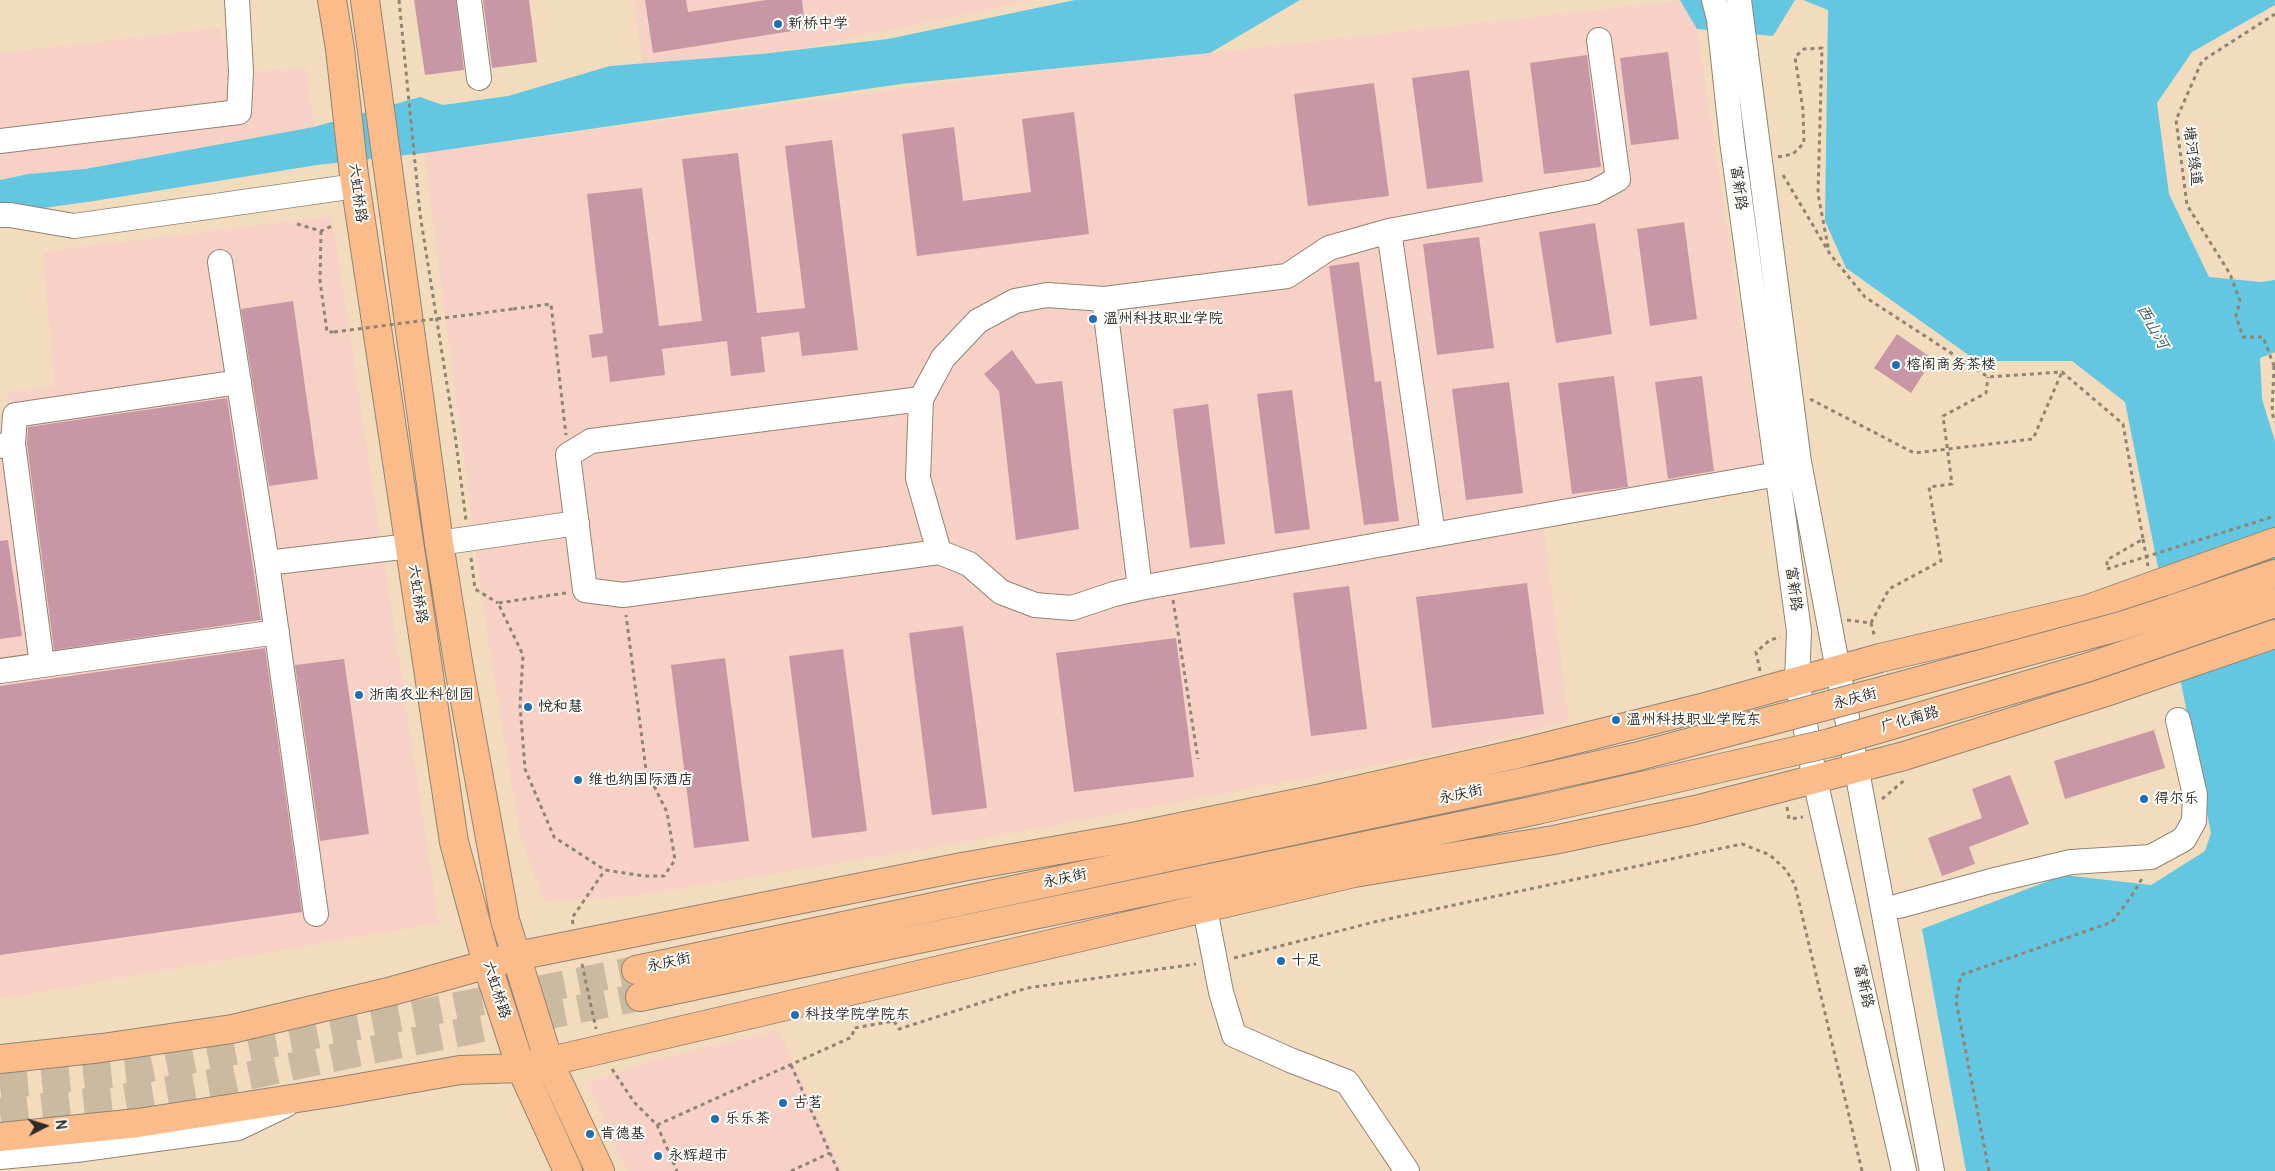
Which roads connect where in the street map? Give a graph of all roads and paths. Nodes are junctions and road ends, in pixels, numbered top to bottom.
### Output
1 (237, 0) edge
2 (332, 0) edge
3 (365, 0) edge
4 (399, 0) edge
5 (469, 0) edge
6 (1714, 0) edge
7 (1740, 2) edge
8 (2275, 14) edge
9 (1599, 40) dead end
10 (479, 78) dead end
11 (0, 141) edge
12 (1772, 157) dead end
13 (1782, 174) dead end
14 (355, 180) junction
15 (0, 215) edge
16 (297, 224) dead end
17 (332, 226) dead end
18 (321, 231) junction
19 (1389, 231) junction
20 (1830, 254) junction
21 (220, 262) dead end
22 (1104, 299) junction
23 (2274, 366) edge
24 (2062, 372) junction
25 (1988, 376) junction
26 (239, 382) junction
27 (1808, 398) dead end
28 (922, 399) junction
29 (2275, 422) edge
30 (6, 445) edge
31 (1948, 449) junction
32 (568, 455) junction
33 (1778, 474) junction
34 (2275, 516) edge
35 (577, 523) junction
36 (1433, 535) junction
37 (468, 539) junction
38 (2275, 542) edge
39 (439, 543) junction
40 (410, 546) junction
41 (940, 552) junction
42 (267, 563) junction
43 (2275, 574) edge
44 (1170, 582) junction
45 (1140, 588) junction
46 (585, 590) junction
47 (623, 595) junction
48 (498, 603) junction
49 (2275, 603) edge
50 (1870, 624) dead end
51 (277, 632) junction
52 (2275, 634) edge
53 (42, 665) junction
54 (1839, 670) junction
55 (0, 671) edge
56 (1797, 682) junction
57 (2178, 720) dead end
58 (1198, 759) dead end
59 (1857, 768) junction
60 (1815, 780) junction
61 (1537, 810) joint
62 (1247, 840) junction
63 (1029, 855) junction
64 (2151, 857) junction
65 (605, 870) junction
66 (1899, 906) dead end
67 (1205, 908) junction
68 (316, 914) dead end
69 (578, 944) junction
70 (517, 956) junction
71 (1216, 963) junction
72 (487, 964) junction
73 (636, 970) tunnel mouth
74 (640, 997) tunnel mouth
75 (600, 1051) junction
76 (0, 1059) edge
77 (549, 1062) junction
78 (791, 1065) junction
79 (521, 1068) junction
80 (300, 1098) junction
81 (656, 1126) junction
82 (0, 1137) edge
83 (830, 1153) junction
84 (0, 1157) edge
85 (568, 1171) edge
86 (600, 1171) edge
87 (677, 1171) edge
88 (791, 1171) edge
89 (838, 1171) edge
90 (1407, 1171) edge
91 (1862, 1171) edge
92 (1904, 1171) edge
93 (1932, 1171) edge
94 (1989, 1171) edge

1 - 11 street
2 - 14 main road, 六虹桥路
3 - 39 main road, 六虹桥路
4 - 37 path
5 - 10 street
6 - 33 street, 富新路
7 - 54 street, 富新路
8 - 23 path, 塘河绿道
9 - 19 street
12 - 20 path
13 - 20 path
14 - 15 street
14 - 40 main road, 六虹桥路
16 - 18 path
17 - 18 path
18 - 32 path, bridge
19 - 22 street
19 - 36 street
20 - 25 path
21 - 26 street
22 - 28 street
22 - 45 street
23 - 29 path
24 - 25 path
24 - 31 path
24 - 34 path, bridge
25 - 31 path
26 - 30 street
26 - 42 street
27 - 31 path
28 - 32 street
28 - 41 street
30 - 53 street
31 - 50 path
32 - 35 street
33 - 36 street
33 - 56 street, 富新路
35 - 37 street
35 - 46 street
36 - 44 street
37 - 39 street
37 - 48 path
38 - 54 main road
39 - 70 main road, 六虹桥路
40 - 42 street
40 - 72 main road, 六虹桥路
41 - 45 street
41 - 47 street
42 - 51 street
43 - 62 main road, 永庆街, bridge
44 - 45 street
44 - 58 path
46 - 47 street
46 - 48 path
47 - 65 path
48 - 65 path
49 - 61 main road, 广化南路, bridge
51 - 53 street
51 - 68 street
52 - 59 main road
53 - 55 street
54 - 56 main road
54 - 59 street, 富新路
56 - 60 street, 富新路
56 - 63 main road
57 - 64 street
59 - 60 main road
59 - 93 street, 富新路
60 - 67 main road
60 - 92 street, 富新路
61 - 74 main road, 永庆街
62 - 63 main road
62 - 73 main road, 永庆街
63 - 69 main road
64 - 66 street
64 - 94 path
65 - 69 path
67 - 71 street
67 - 75 main road
69 - 70 main road
69 - 75 path
70 - 72 main road
70 - 77 main road, 六虹桥路
71 - 78 path
71 - 90 street
71 - 91 path
72 - 76 main road
72 - 79 main road, 六虹桥路
75 - 77 main road
75 - 81 path
77 - 79 main road
77 - 86 main road, 六虹桥路
78 - 81 path
78 - 83 path
79 - 80 main road
79 - 85 main road, 六虹桥路
80 - 82 main road
80 - 84 street
81 - 87 path
83 - 88 path
83 - 89 path

